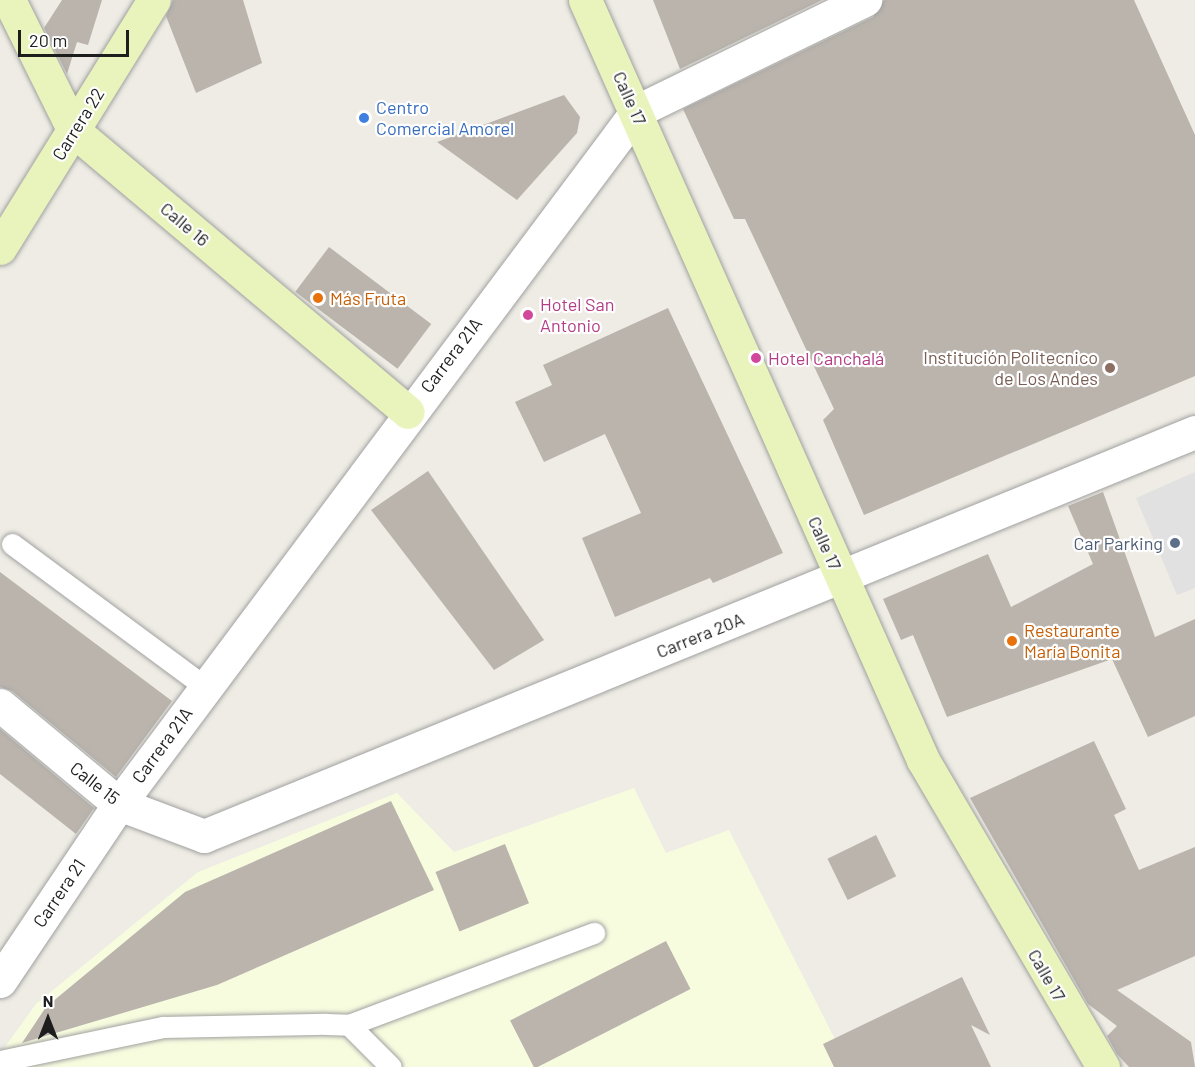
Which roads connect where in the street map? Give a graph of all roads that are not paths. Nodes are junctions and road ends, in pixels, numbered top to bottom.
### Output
1 (9, 0) edge
2 (154, 0) edge
3 (585, 0) edge
4 (865, 0) edge
5 (636, 111) junction
6 (74, 131) junction
7 (0, 248) edge
8 (408, 412) junction
9 (1195, 432) edge
10 (12, 544) dead end
11 (840, 578) junction
12 (205, 687) junction
13 (0, 705) edge
14 (119, 804) junction
15 (204, 836) joint
16 (594, 933) dead end
17 (0, 981) edge
18 (349, 1025) junction
19 (0, 1061) edge
20 (391, 1067) edge
21 (1102, 1067) edge

1 - 6 street, Calle 16
2 - 6 street, Carrera 22
3 - 5 street, Calle 17
4 - 5 street, Carrera 21A
5 - 8 street, Carrera 21A
5 - 11 street, Calle 17
6 - 7 street, Carrera 22
6 - 8 street, Calle 16
8 - 12 street, Carrera 21A
9 - 11 street, Carrera 20A
10 - 12 lane
11 - 15 street, Carrera 20A
11 - 21 street, Calle 17
12 - 14 street, Carrera 21A
13 - 14 street, Calle 15
14 - 15 street, Calle 15
14 - 17 street, Carrera 21
16 - 18 lane
18 - 19 lane
18 - 20 lane

